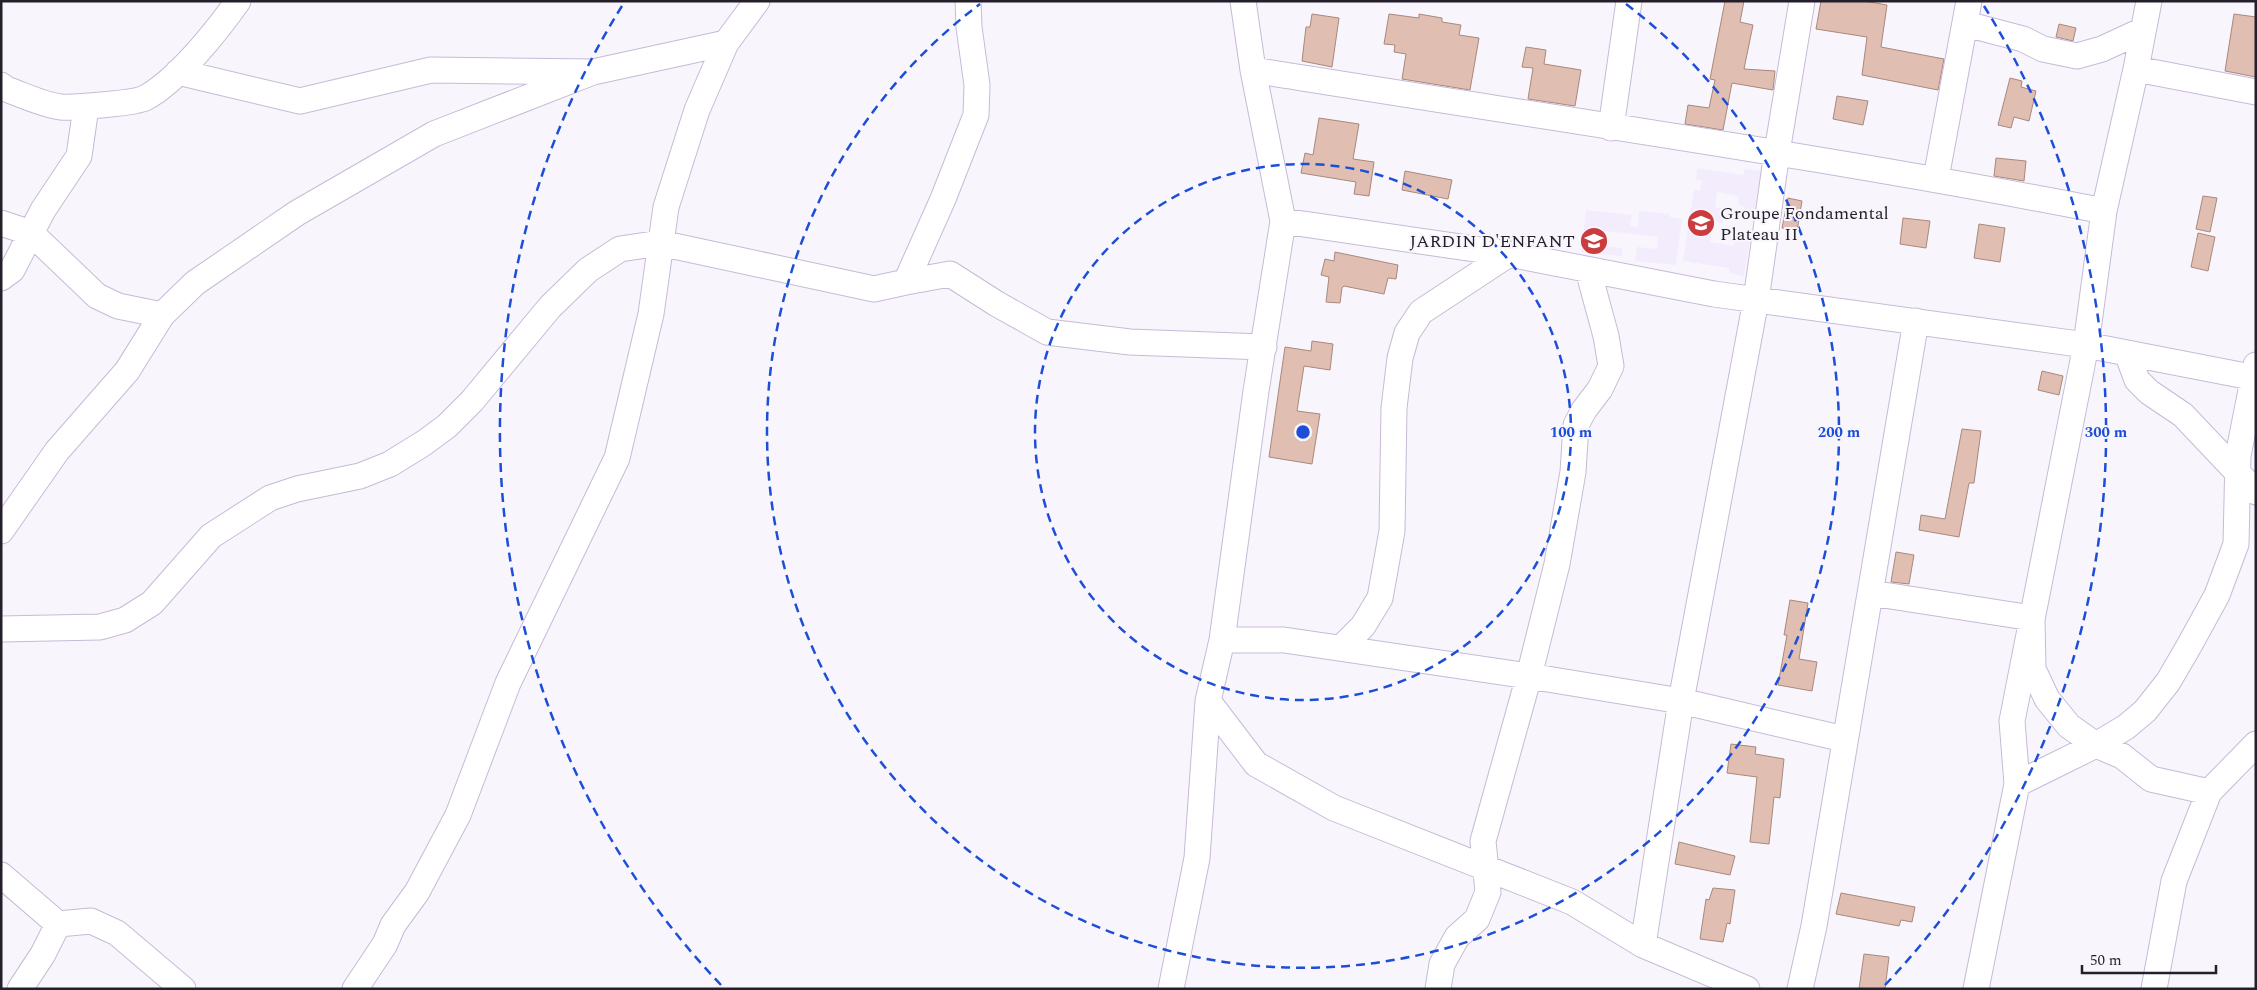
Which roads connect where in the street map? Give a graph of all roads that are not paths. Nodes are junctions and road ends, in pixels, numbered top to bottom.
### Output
1 (238, 1) edge
2 (757, 1) edge
3 (968, 1) edge
4 (1243, 1) edge
5 (1629, 1) edge
6 (1802, 1) edge
7 (2149, 1) edge
8 (1968, 13) edge
9 (2142, 30) junction
10 (726, 43) junction
11 (1253, 70) junction
12 (2136, 70) junction
13 (178, 72) junction
14 (593, 72) junction
15 (1, 85) edge
16 (2256, 92) edge
17 (86, 107) junction
18 (1611, 128) junction
19 (1777, 152) junction
20 (1936, 178) junction
21 (2104, 211) junction
22 (1282, 221) junction
23 (1, 223) edge
24 (31, 233) junction
25 (660, 242) junction
26 (1509, 254) junction
27 (1588, 270) junction
28 (1, 278) edge
29 (906, 282) junction
30 (1756, 300) junction
31 (162, 316) junction
32 (1916, 321) junction
33 (2086, 345) junction
34 (1264, 347) junction
35 (2127, 353) junction
36 (2255, 374) edge
37 (2238, 476) junction
38 (2256, 492) edge
39 (9, 508) edge
40 (1, 531) edge
41 (1871, 593) junction
42 (2032, 618) junction
43 (1, 629) edge
44 (1222, 640) junction
45 (1341, 648) junction
46 (1529, 676) junction
47 (1681, 701) junction
48 (1208, 702) junction
49 (1844, 740) junction
50 (2256, 744) edge
51 (2096, 745) junction
52 (2017, 784) junction
53 (2209, 792) junction
54 (1486, 869) junction
55 (1, 875) edge
56 (58, 924) junction
57 (1643, 945) junction
58 (20, 989) edge
59 (183, 989) edge
60 (355, 989) edge
61 (1171, 989) edge
62 (1438, 989) edge
63 (1747, 989) edge
64 (1800, 989) edge
65 (1976, 989) edge
66 (2154, 989) edge

1 - 13 street
2 - 10 street
3 - 29 street
4 - 11 street
5 - 18 street
6 - 19 street
7 - 9 street
8 - 9 street
8 - 20 street
9 - 12 street
10 - 14 street
10 - 25 street
11 - 18 street
11 - 22 street
12 - 16 street
12 - 21 street
13 - 14 street
13 - 17 street
14 - 31 street
15 - 17 street
17 - 24 street
18 - 19 street
19 - 20 street
19 - 30 street
20 - 21 street
21 - 33 street
22 - 26 street
22 - 34 street
23 - 24 street
24 - 28 street
24 - 31 street
25 - 29 street
25 - 43 street
25 - 60 street
26 - 27 street
26 - 45 street
27 - 30 street
27 - 46 street
29 - 34 street
30 - 32 street
30 - 47 street
31 - 39 street
32 - 33 street
32 - 41 street
33 - 35 street
33 - 42 street
34 - 44 street
35 - 36 street
35 - 37 street
36 - 37 street
37 - 38 street
37 - 51 street
39 - 40 street
41 - 42 street
41 - 49 street
42 - 51 street
42 - 52 street
44 - 45 street
44 - 48 street
45 - 46 street
46 - 47 street
46 - 54 street
47 - 49 street
47 - 57 street
48 - 54 street
48 - 61 street
49 - 64 street
50 - 53 street
51 - 52 street
51 - 53 street
52 - 65 street
53 - 66 street
54 - 57 street
54 - 62 street
55 - 56 street
56 - 58 street
56 - 59 street
57 - 63 street

